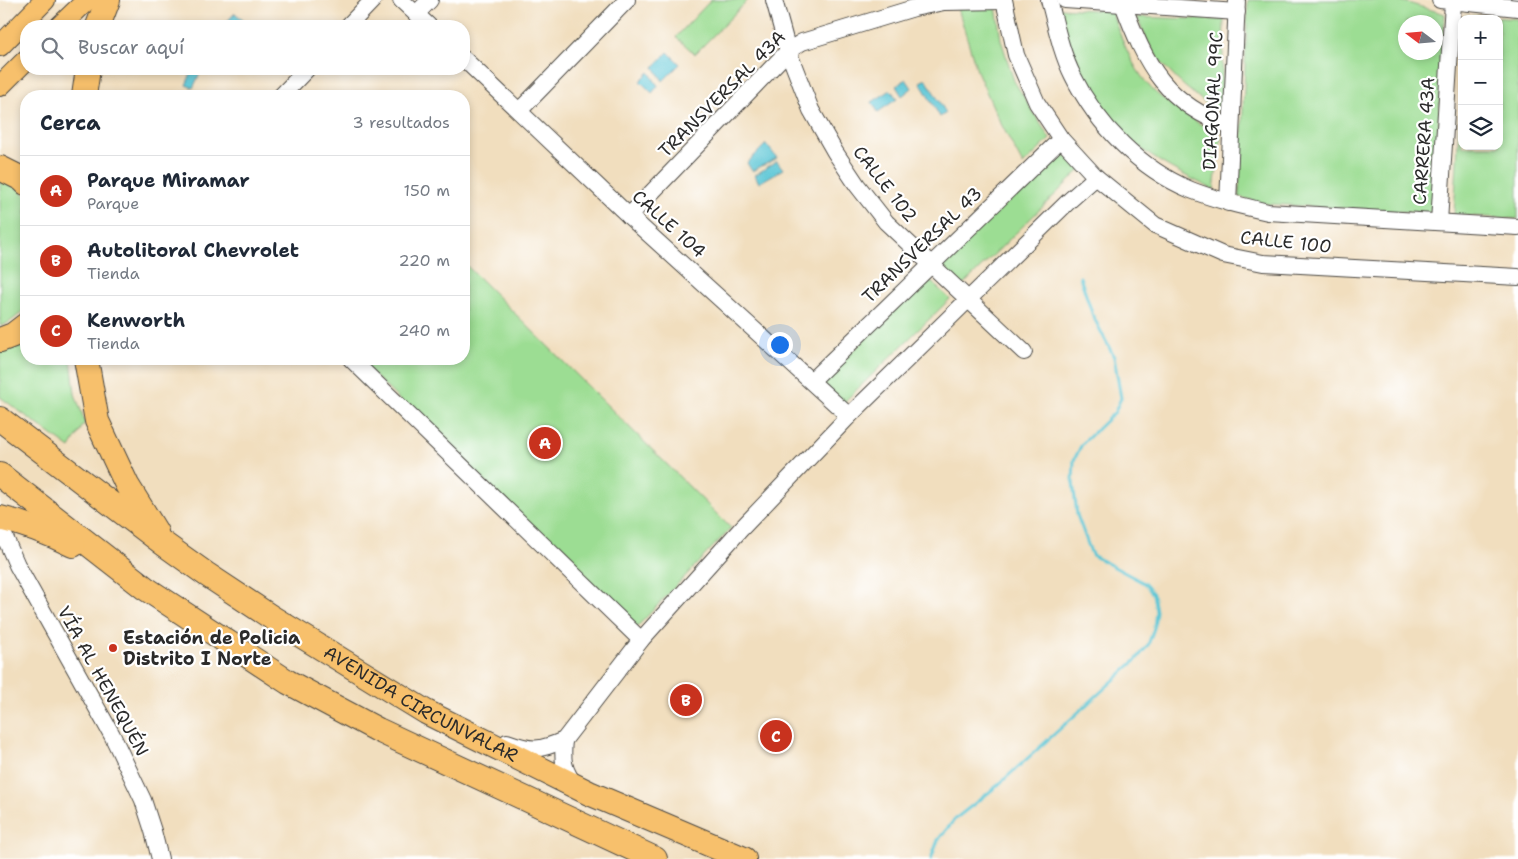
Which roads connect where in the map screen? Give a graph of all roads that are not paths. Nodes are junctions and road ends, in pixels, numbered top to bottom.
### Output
1 (45, 0) edge
2 (87, 0) edge
3 (108, 0) edge
4 (373, 0) edge
5 (401, 0) edge
6 (430, 0) edge
7 (627, 0) edge
8 (774, 0) edge
9 (1049, 0) edge
10 (1065, 0) edge
11 (1004, 1) edge
12 (1447, 1) edge
13 (1123, 4) junction
14 (1237, 6) edge
15 (1518, 8) edge
16 (416, 14) junction
17 (25, 20) edge
18 (66, 20) edge
19 (100, 20) edge
20 (354, 20) edge
21 (422, 20) edge
22 (20, 26) edge
23 (0, 46) edge
24 (788, 51) junction
25 (470, 65) edge
26 (20, 66) edge
27 (87, 75) edge
28 (301, 75) edge
29 (0, 86) edge
30 (85, 90) edge
31 (286, 90) edge
32 (519, 111) junction
33 (1231, 127) junction
34 (1061, 139) junction
35 (0, 168) edge
36 (1096, 177) junction
37 (20, 178) edge
38 (1228, 203) junction
39 (629, 216) junction
40 (1439, 222) junction
41 (1518, 227) edge
42 (930, 265) junction
43 (1518, 277) edge
44 (969, 301) junction
45 (20, 330) edge
46 (0, 340) edge
47 (1024, 352) dead end
48 (87, 365) edge
49 (357, 365) edge
50 (811, 381) junction
51 (849, 416) junction
52 (0, 418) edge
53 (0, 475) edge
54 (0, 518) edge
55 (0, 526) edge
56 (164, 544) junction
57 (145, 588) junction
58 (641, 640) junction
59 (444, 721) junction
60 (564, 740) junction
61 (576, 787) junction
62 (160, 859) edge
63 (655, 859) edge
64 (744, 859) edge

1 - 17 main road
2 - 18 main road
3 - 19 highway
4 - 20 street
5 - 16 street
6 - 16 street
7 - 32 street
8 - 24 street, CALLE 102
9 - 38 street, CALLE 100
10 - 13 street
11 - 24 street, TRANSVERSAL 43A
11 - 34 street, CALLE 100
12 - 15 street
12 - 40 street, CARRERA 43A
13 - 14 street
13 - 33 street
14 - 33 street, DIAGONAL 99C
16 - 21 street
22 - 23 main road
24 - 39 street, TRANSVERSAL 43A
24 - 42 street, CALLE 102
25 - 32 street, CALLE 104
26 - 29 main road
27 - 30 highway
28 - 31 street
32 - 39 street, CALLE 104
33 - 38 street, DIAGONAL 99C
34 - 36 street, CALLE 100
34 - 42 street, TRANSVERSAL 43
35 - 37 highway
36 - 43 street, CALLE 100
36 - 44 street
38 - 40 street, CALLE 100
39 - 50 street, CALLE 104
40 - 41 street, CALLE 100
42 - 44 street, CALLE 102
42 - 50 street, TRANSVERSAL 43
44 - 47 street, CALLE 102
44 - 51 street
45 - 46 highway
48 - 56 highway
49 - 58 street
50 - 51 street, CALLE 104
51 - 58 street
52 - 56 highway, AVENIDA CIRCUNVALAR
53 - 57 highway, AVENIDA CIRCUNVALAR
54 - 57 highway
55 - 62 street, VÍA AL HENEQUÉN
56 - 59 highway, AVENIDA CIRCUNVALAR
57 - 63 highway, AVENIDA CIRCUNVALAR
58 - 60 street
59 - 60 street
59 - 61 highway, AVENIDA CIRCUNVALAR
60 - 61 street
61 - 64 highway, AVENIDA CIRCUNVALAR

